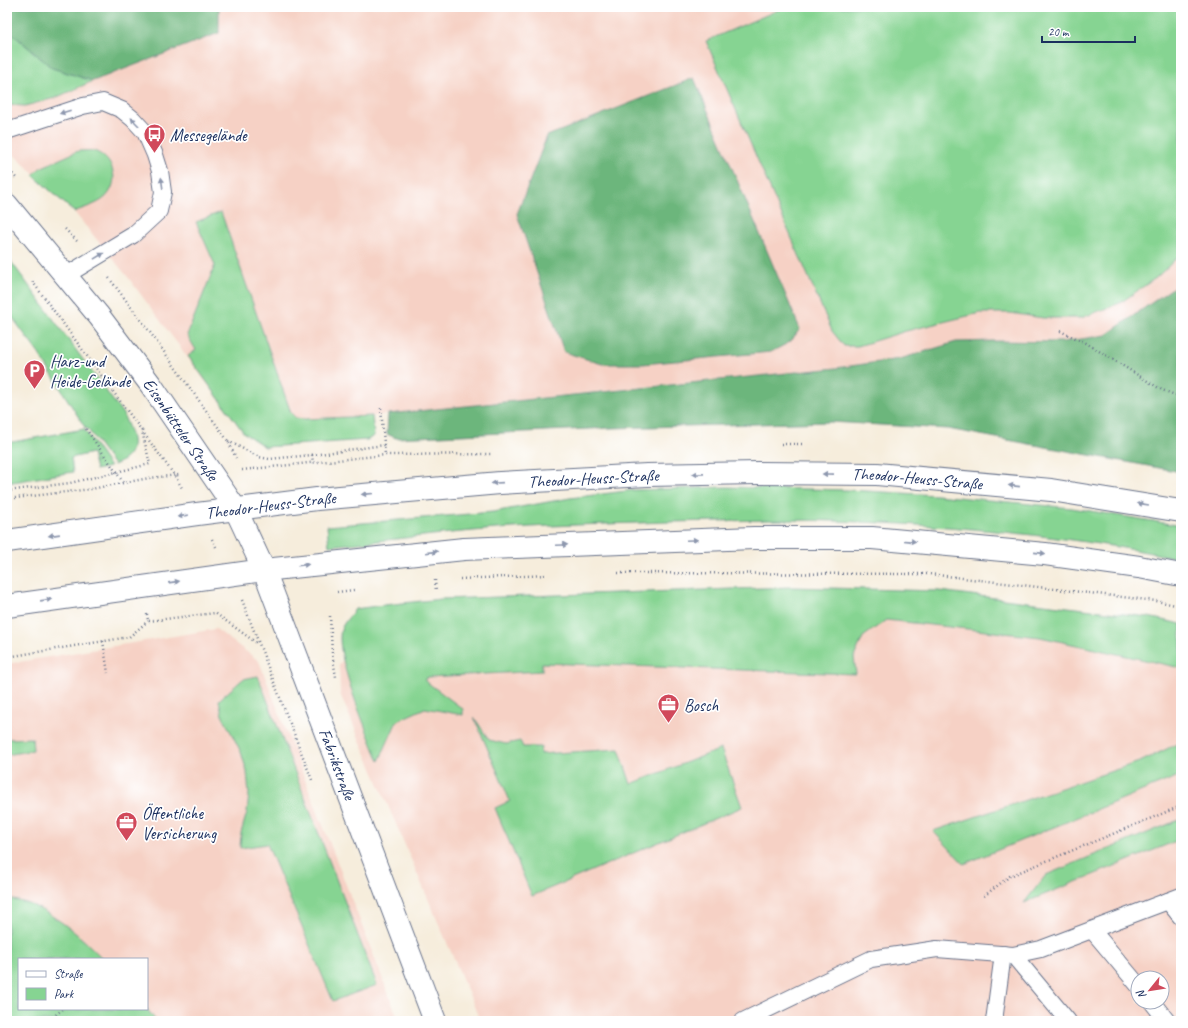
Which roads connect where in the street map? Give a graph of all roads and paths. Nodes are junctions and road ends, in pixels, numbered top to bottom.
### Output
1 (7, 131) edge
2 (7, 205) edge
3 (65, 276) junction
4 (30, 279) dead end
5 (1060, 331) dead end
6 (1181, 397) edge
7 (380, 408) dead end
8 (86, 429) dead end
9 (142, 432) junction
10 (384, 445) junction
11 (312, 455) junction
12 (313, 463) junction
13 (117, 472) junction
14 (149, 478) dead end
15 (123, 482) junction
16 (7, 491) edge
17 (7, 499) edge
18 (235, 508) junction
19 (1181, 511) edge
20 (197, 514) junction
21 (7, 541) edge
22 (264, 570) junction
23 (616, 573) dead end
24 (230, 575) junction
25 (549, 575) dead end
26 (1181, 575) edge
27 (512, 577) dead end
28 (435, 580) dead end
29 (436, 590) dead end
30 (7, 606) edge
31 (1181, 606) edge
32 (146, 607) dead end
33 (330, 616) dead end
34 (148, 621) junction
35 (103, 641) junction
36 (7, 657) edge
37 (108, 673) dead end
38 (336, 680) dead end
39 (1181, 806) edge
40 (984, 896) dead end
41 (1174, 899) edge
42 (1181, 917) edge
43 (1092, 930) junction
44 (1008, 954) junction
45 (1130, 975) edge
46 (62, 1010) edge
47 (1158, 1010) edge
48 (51, 1021) edge
49 (435, 1021) edge
50 (743, 1021) edge
51 (994, 1021) edge
52 (1068, 1021) edge
53 (1167, 1021) edge

3 -> 1 lane
2 - 3 main road, Eisenbütteler Straße
3 - 18 main road, Eisenbütteler Straße
4 - 9 path
5 - 6 path
7 - 10 path
8 - 13 path
9 - 13 path
9 - 20 path
10 - 11 path
10 - 12 path
11 - 12 path
11 - 12 path
13 - 15 path
13 - 16 path
14 - 15 path
15 - 17 path
19 -> 18 main road, Theodor-Heuss-Straße
18 - 20 main road, Theodor-Heuss-Straße
18 - 22 main road, Fabrikstraße
20 -> 21 main road, Theodor-Heuss-Straße
20 - 24 path
22 - 24 main road
22 -> 26 main road
22 - 49 main road, Fabrikstraße
23 - 31 path
30 -> 24 main road
24 - 34 path
25 - 27 path
28 - 29 path
32 - 34 path
33 - 38 path
34 - 35 path
35 - 36 path
35 - 37 path
39 - 40 path
41 - 42 lane
41 - 43 lane
43 - 44 lane
43 - 45 lane
44 - 50 lane
44 - 51 lane
44 - 52 lane
46 - 48 path
47 - 53 lane

